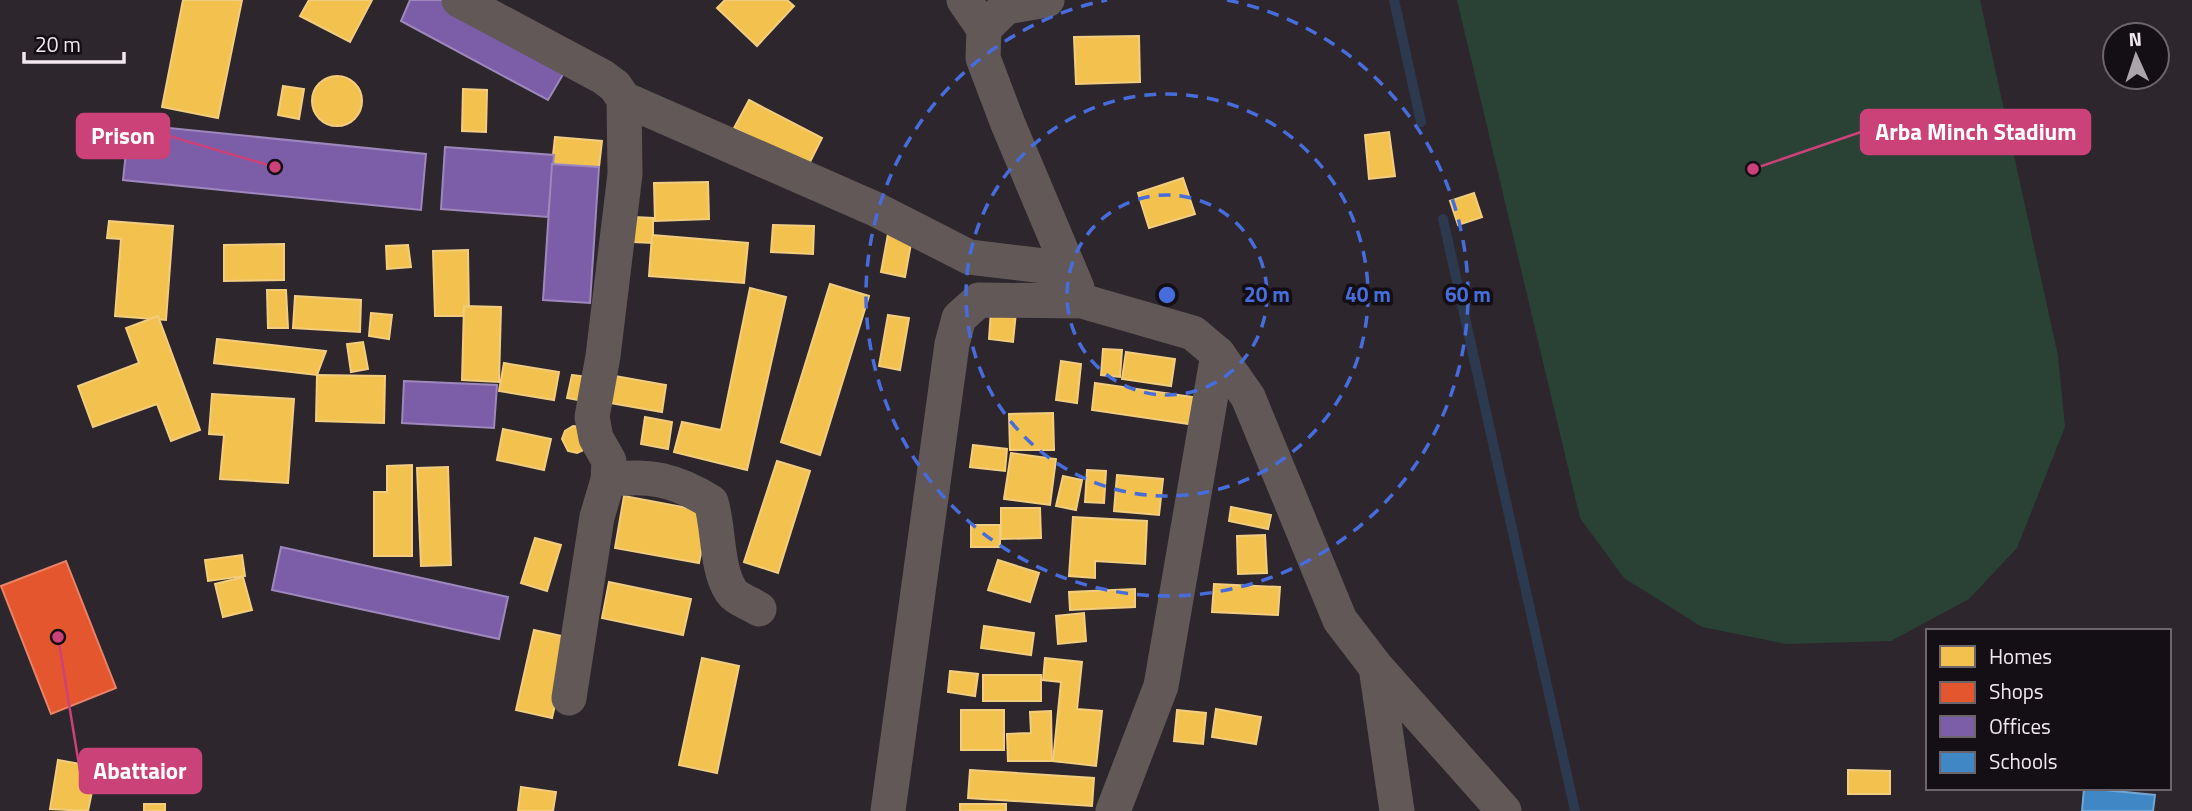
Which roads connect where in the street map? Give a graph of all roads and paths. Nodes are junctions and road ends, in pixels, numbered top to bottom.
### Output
1 (459, 0) edge
2 (964, 0) edge
3 (1047, 0) edge
4 (984, 29) junction
5 (624, 99) junction
6 (1069, 268) junction
7 (1083, 301) junction
8 (1218, 354) junction
9 (608, 480) junction
10 (759, 608) dead end
11 (1376, 667) junction
12 (569, 698) dead end
13 (888, 811) edge
14 (1113, 811) edge
15 (1396, 811) edge
16 (1504, 811) edge

1 - 5 street
2 - 4 street
3 - 4 street
4 - 6 street
5 - 6 street
5 - 9 street
6 - 7 street
7 - 8 street
7 - 13 street
8 - 11 street
8 - 14 street
9 - 10 street
9 - 12 street
11 - 15 street
11 - 16 street

